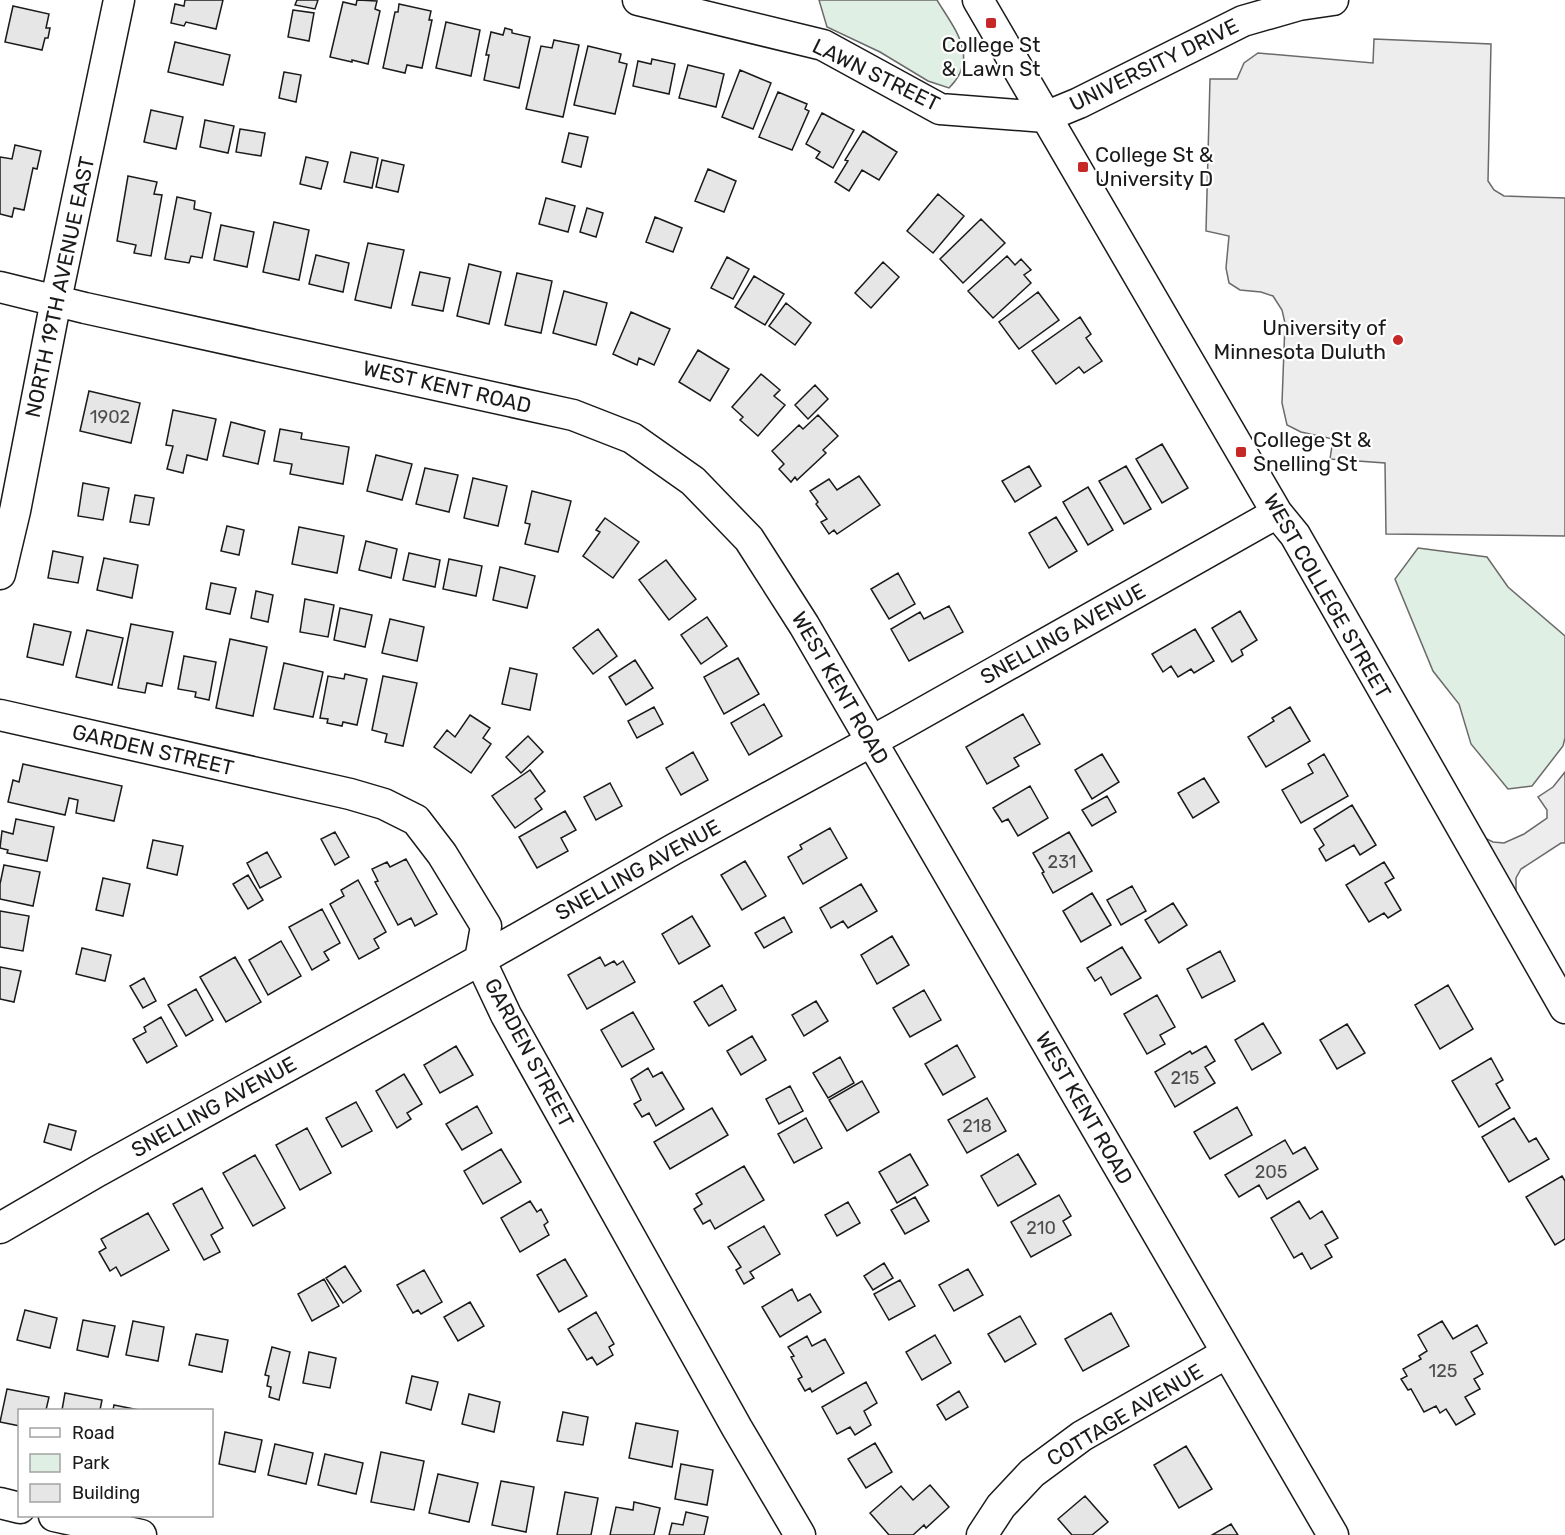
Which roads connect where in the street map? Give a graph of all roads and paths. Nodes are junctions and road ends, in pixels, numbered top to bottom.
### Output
1 (119, 0) edge
2 (638, 0) edge
3 (978, 0) edge
4 (1333, 0) edge
5 (1045, 117) junction
6 (0, 288) edge
7 (57, 300) junction
8 (1277, 513) junction
9 (0, 574) edge
10 (0, 715) edge
11 (872, 741) junction
12 (480, 960) junction
13 (1565, 1008) edge
14 (0, 1228) edge
15 (1227, 1353) junction
16 (0, 1503) edge
17 (18, 1508) edge
18 (63, 1517) edge
19 (141, 1535) edge
20 (800, 1535) edge
21 (982, 1535) edge
22 (1333, 1535) edge

1 - 7 street, NORTH 19TH AVENUE EAST
2 - 5 street, LAWN STREET
3 - 5 street, WEST COLLEGE STREET
4 - 5 street, UNIVERSITY DRIVE
5 - 8 street, WEST COLLEGE STREET
6 - 7 street, WEST KENT ROAD
7 - 9 street, NORTH 19TH AVENUE EAST
7 - 11 street, WEST KENT ROAD
8 - 11 street, SNELLING AVENUE
8 - 13 street, WEST COLLEGE STREET
10 - 12 street, GARDEN STREET
11 - 12 street, SNELLING AVENUE
11 - 15 street, WEST KENT ROAD
12 - 14 street, SNELLING AVENUE
12 - 20 street, GARDEN STREET
15 - 21 street, COTTAGE AVENUE
15 - 22 street, WEST KENT ROAD
16 - 17 street
18 - 19 street

